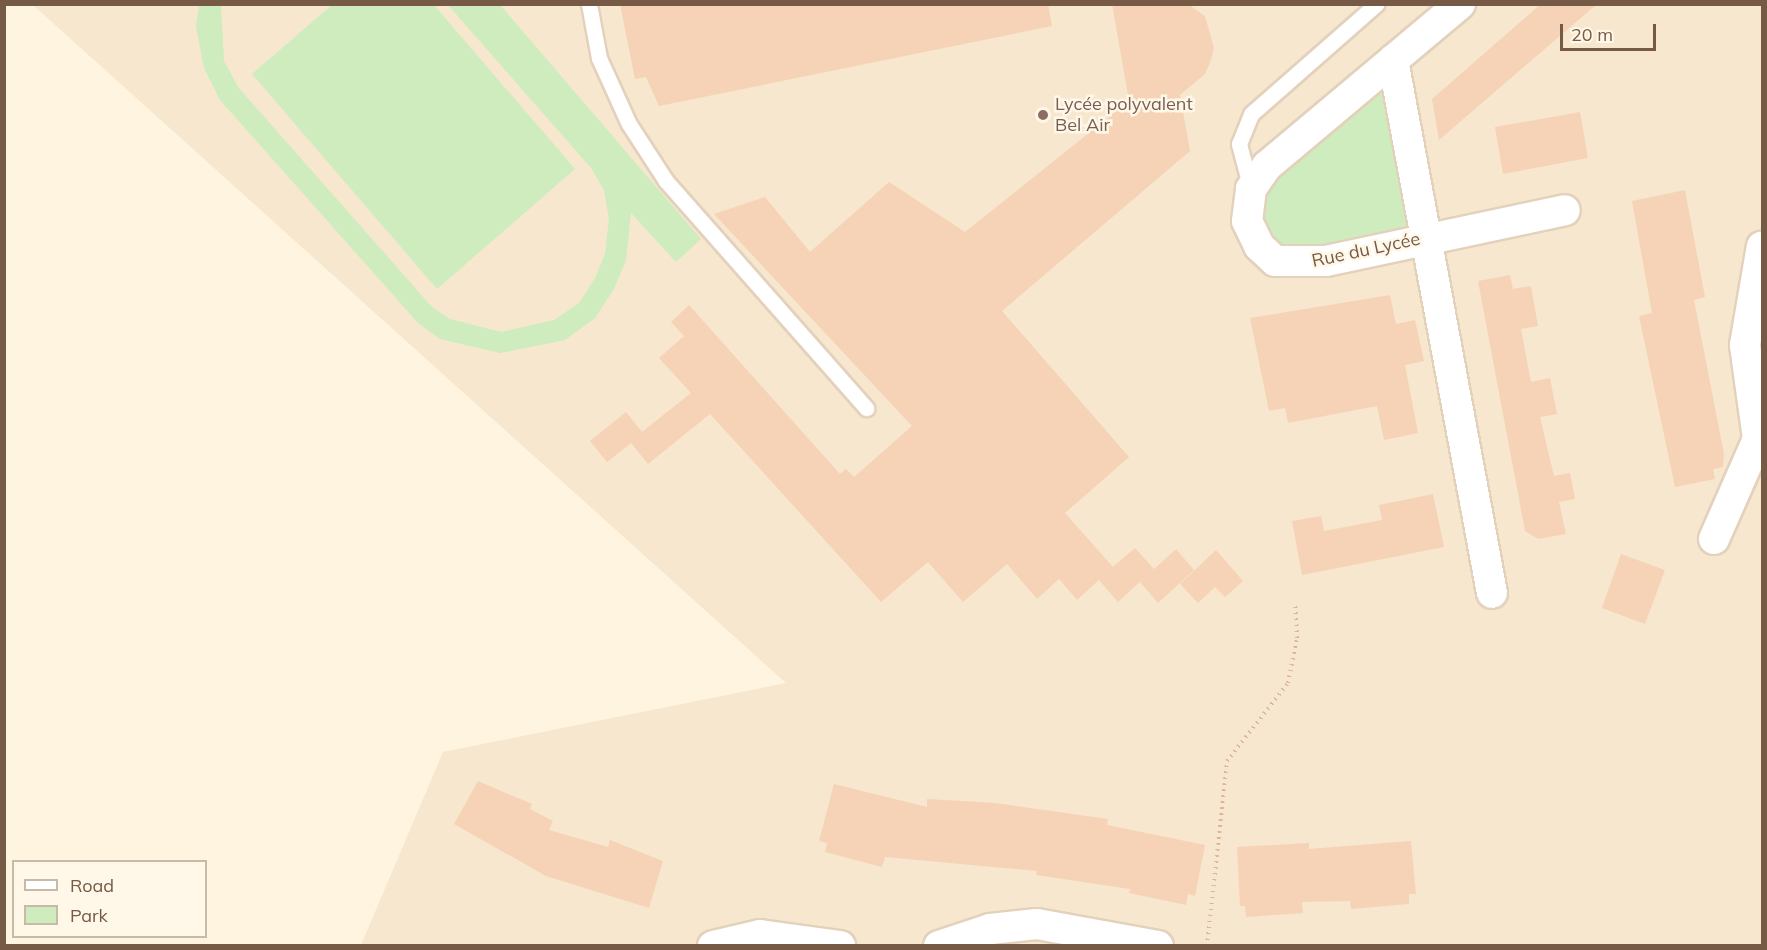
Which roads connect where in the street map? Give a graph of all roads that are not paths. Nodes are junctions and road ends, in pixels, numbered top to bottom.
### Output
1 (589, 4) edge
2 (1376, 4) edge
3 (1460, 4) edge
4 (1393, 60) junction
5 (1251, 189) junction
6 (1565, 210) dead end
7 (1422, 238) junction
8 (1762, 246) edge
9 (1760, 405) edge
10 (866, 408) dead end
11 (1714, 539) dead end
12 (1492, 593) dead end
13 (713, 945) edge
14 (840, 945) edge
15 (939, 945) edge
16 (1158, 945) edge

1 - 10 lane
2 - 5 lane
3 - 4 street, Rue du Lycée
4 - 5 street, Rue du Lycée
4 - 7 street
5 - 7 street, Rue du Lycée
6 - 7 street, Rue du Lycée
7 - 12 street
8 - 9 street
9 - 11 street
13 - 14 street
15 - 16 street

